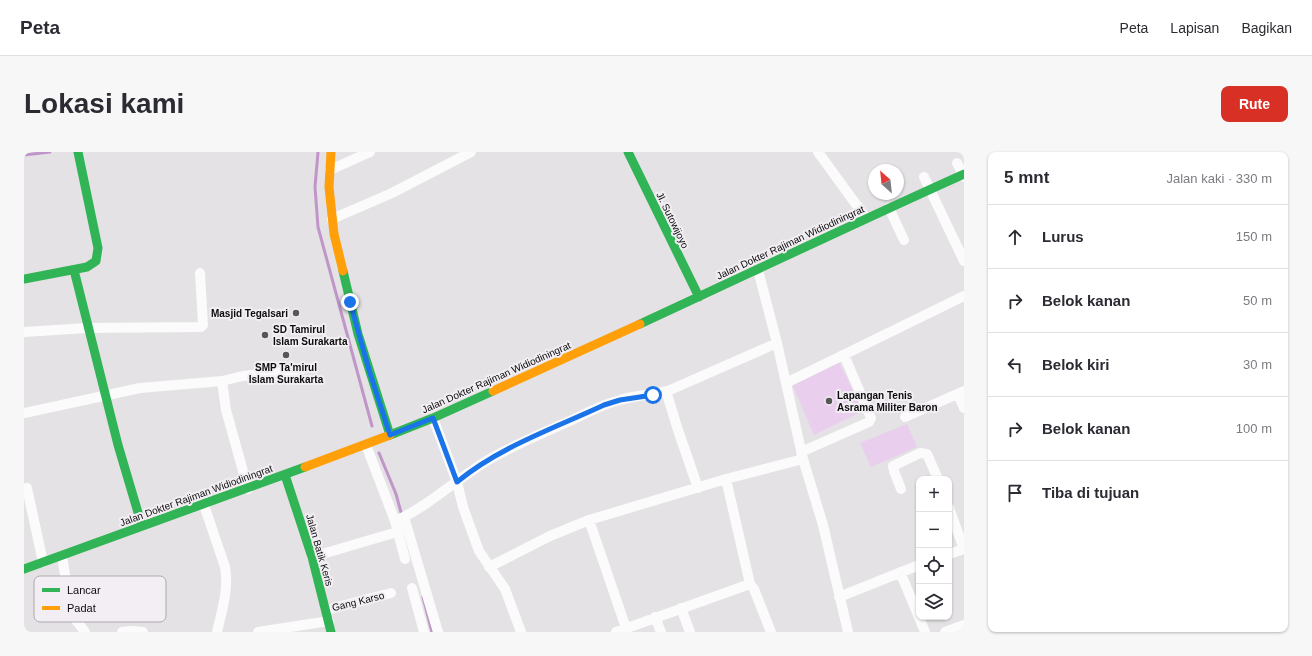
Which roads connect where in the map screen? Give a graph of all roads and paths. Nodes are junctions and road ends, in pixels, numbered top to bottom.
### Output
1 (331, 152) edge
2 (370, 152) edge
3 (471, 152) edge
4 (628, 152) edge
5 (818, 152) edge
6 (79, 157) edge
7 (957, 163) dead end
8 (330, 170) junction
9 (964, 175) edge
10 (924, 177) dead end
11 (930, 190) junction
12 (889, 208) junction
13 (866, 218) junction
14 (332, 219) junction
15 (904, 240) dead end
16 (964, 260) edge
17 (74, 270) junction
18 (758, 270) junction
19 (200, 273) dead end
20 (24, 279) edge
21 (964, 296) edge
22 (699, 297) junction
23 (87, 328) junction
24 (24, 332) edge
25 (778, 342) junction
26 (844, 355) junction
27 (303, 369) dead end
28 (222, 381) junction
29 (786, 383) junction
30 (666, 391) junction
31 (961, 392) edge
32 (105, 396) junction
33 (964, 408) edge
34 (24, 413) edge
35 (905, 417) dead end
36 (433, 418) junction
37 (390, 435) junction
38 (366, 445) junction
39 (802, 455) junction
40 (285, 475) junction
41 (937, 476) edge
42 (726, 480) junction
43 (457, 482) junction
44 (27, 488) dead end
45 (698, 488) junction
46 (248, 489) junction
47 (901, 489) dead end
48 (204, 505) junction
49 (950, 512) edge
50 (400, 519) junction
51 (589, 520) junction
52 (142, 526) junction
53 (397, 532) junction
54 (964, 549) edge
55 (952, 553) edge
56 (62, 556) junction
57 (312, 557) junction
58 (405, 559) dead end
59 (43, 562) junction
60 (916, 566) edge
61 (489, 567) junction
62 (24, 569) edge
63 (900, 572) junction
64 (66, 576) edge
65 (750, 584) junction
66 (412, 588) dead end
67 (391, 593) dead end
68 (839, 597) junction
69 (682, 608) junction
70 (326, 610) junction
71 (916, 610) edge
72 (655, 617) junction
73 (920, 620) edge
74 (329, 621) junction
75 (78, 622) edge
76 (964, 625) edge
77 (626, 628) junction
78 (274, 631) edge
79 (846, 631) edge
80 (85, 632) edge
81 (122, 632) edge
82 (143, 632) edge
83 (217, 632) edge
84 (258, 632) edge
85 (331, 632) edge
86 (424, 632) edge
87 (438, 632) edge
88 (521, 632) edge
89 (616, 632) edge
90 (660, 632) edge
91 (690, 632) edge
92 (771, 632) edge
93 (925, 632) edge
94 (946, 632) edge

1 - 8 main road
2 - 8 street
3 - 14 street
4 - 22 main road, Jl. Sutowijoyo
5 - 13 street
6 - 17 main road
7 - 9 street
8 - 14 main road
9 - 11 main road, Jalan Dokter Rajiman Widiodiningrat
10 - 11 street
11 - 12 main road, Jalan Dokter Rajiman Widiodiningrat
11 - 16 street
12 - 13 main road, Jalan Dokter Rajiman Widiodiningrat
12 - 15 street
13 - 18 main road, Jalan Dokter Rajiman Widiodiningrat
14 - 37 main road
17 - 20 main road
17 - 23 main road
18 - 22 main road, Jalan Dokter Rajiman Widiodiningrat
18 - 25 street
19 - 23 street
21 - 26 street
22 - 36 main road, Jalan Dokter Rajiman Widiodiningrat
23 - 24 street
23 - 32 main road
25 - 29 street
25 - 30 street
26 - 29 street
26 - 39 street
27 - 28 street
28 - 32 street
28 - 46 street
29 - 39 street
30 - 43 street
30 - 45 street
31 - 33 street
31 - 35 street
32 - 34 street
32 - 52 main road
36 - 37 main road, Jalan Dokter Rajiman Widiodiningrat
36 - 43 street
37 - 38 main road, Jalan Dokter Rajiman Widiodiningrat
38 - 40 main road, Jalan Dokter Rajiman Widiodiningrat
38 - 50 street
39 - 42 street
39 - 68 street
40 - 46 main road, Jalan Dokter Rajiman Widiodiningrat
40 - 57 main road, Jalan Batik Keris
41 - 47 street
42 - 45 street
42 - 65 street
43 - 50 street
43 - 61 street
44 - 59 street
45 - 51 street
46 - 48 main road, Jalan Dokter Rajiman Widiodiningrat
48 - 52 main road, Jalan Dokter Rajiman Widiodiningrat
48 - 83 street
49 - 54 street
50 - 53 street
50 - 87 street
51 - 61 street
51 - 77 street
52 - 56 main road, Jalan Dokter Rajiman Widiodiningrat
53 - 57 street
53 - 58 street
54 - 55 street
56 - 59 main road, Jalan Dokter Rajiman Widiodiningrat
56 - 64 street
57 - 70 main road, Jalan Batik Keris
59 - 62 main road, Jalan Dokter Rajiman Widiodiningrat
60 - 63 street
61 - 88 street
63 - 68 street
63 - 71 street
65 - 69 street
65 - 92 street
66 - 86 street
67 - 70 street, Gang Karso
68 - 79 street
69 - 72 street
69 - 91 street
70 - 74 main road, Jalan Batik Keris
72 - 77 street
72 - 90 street
73 - 93 street
74 - 78 street
74 - 85 main road, Jalan Batik Keris
75 - 80 street
76 - 94 street
77 - 89 street
78 - 84 street
81 - 82 street

